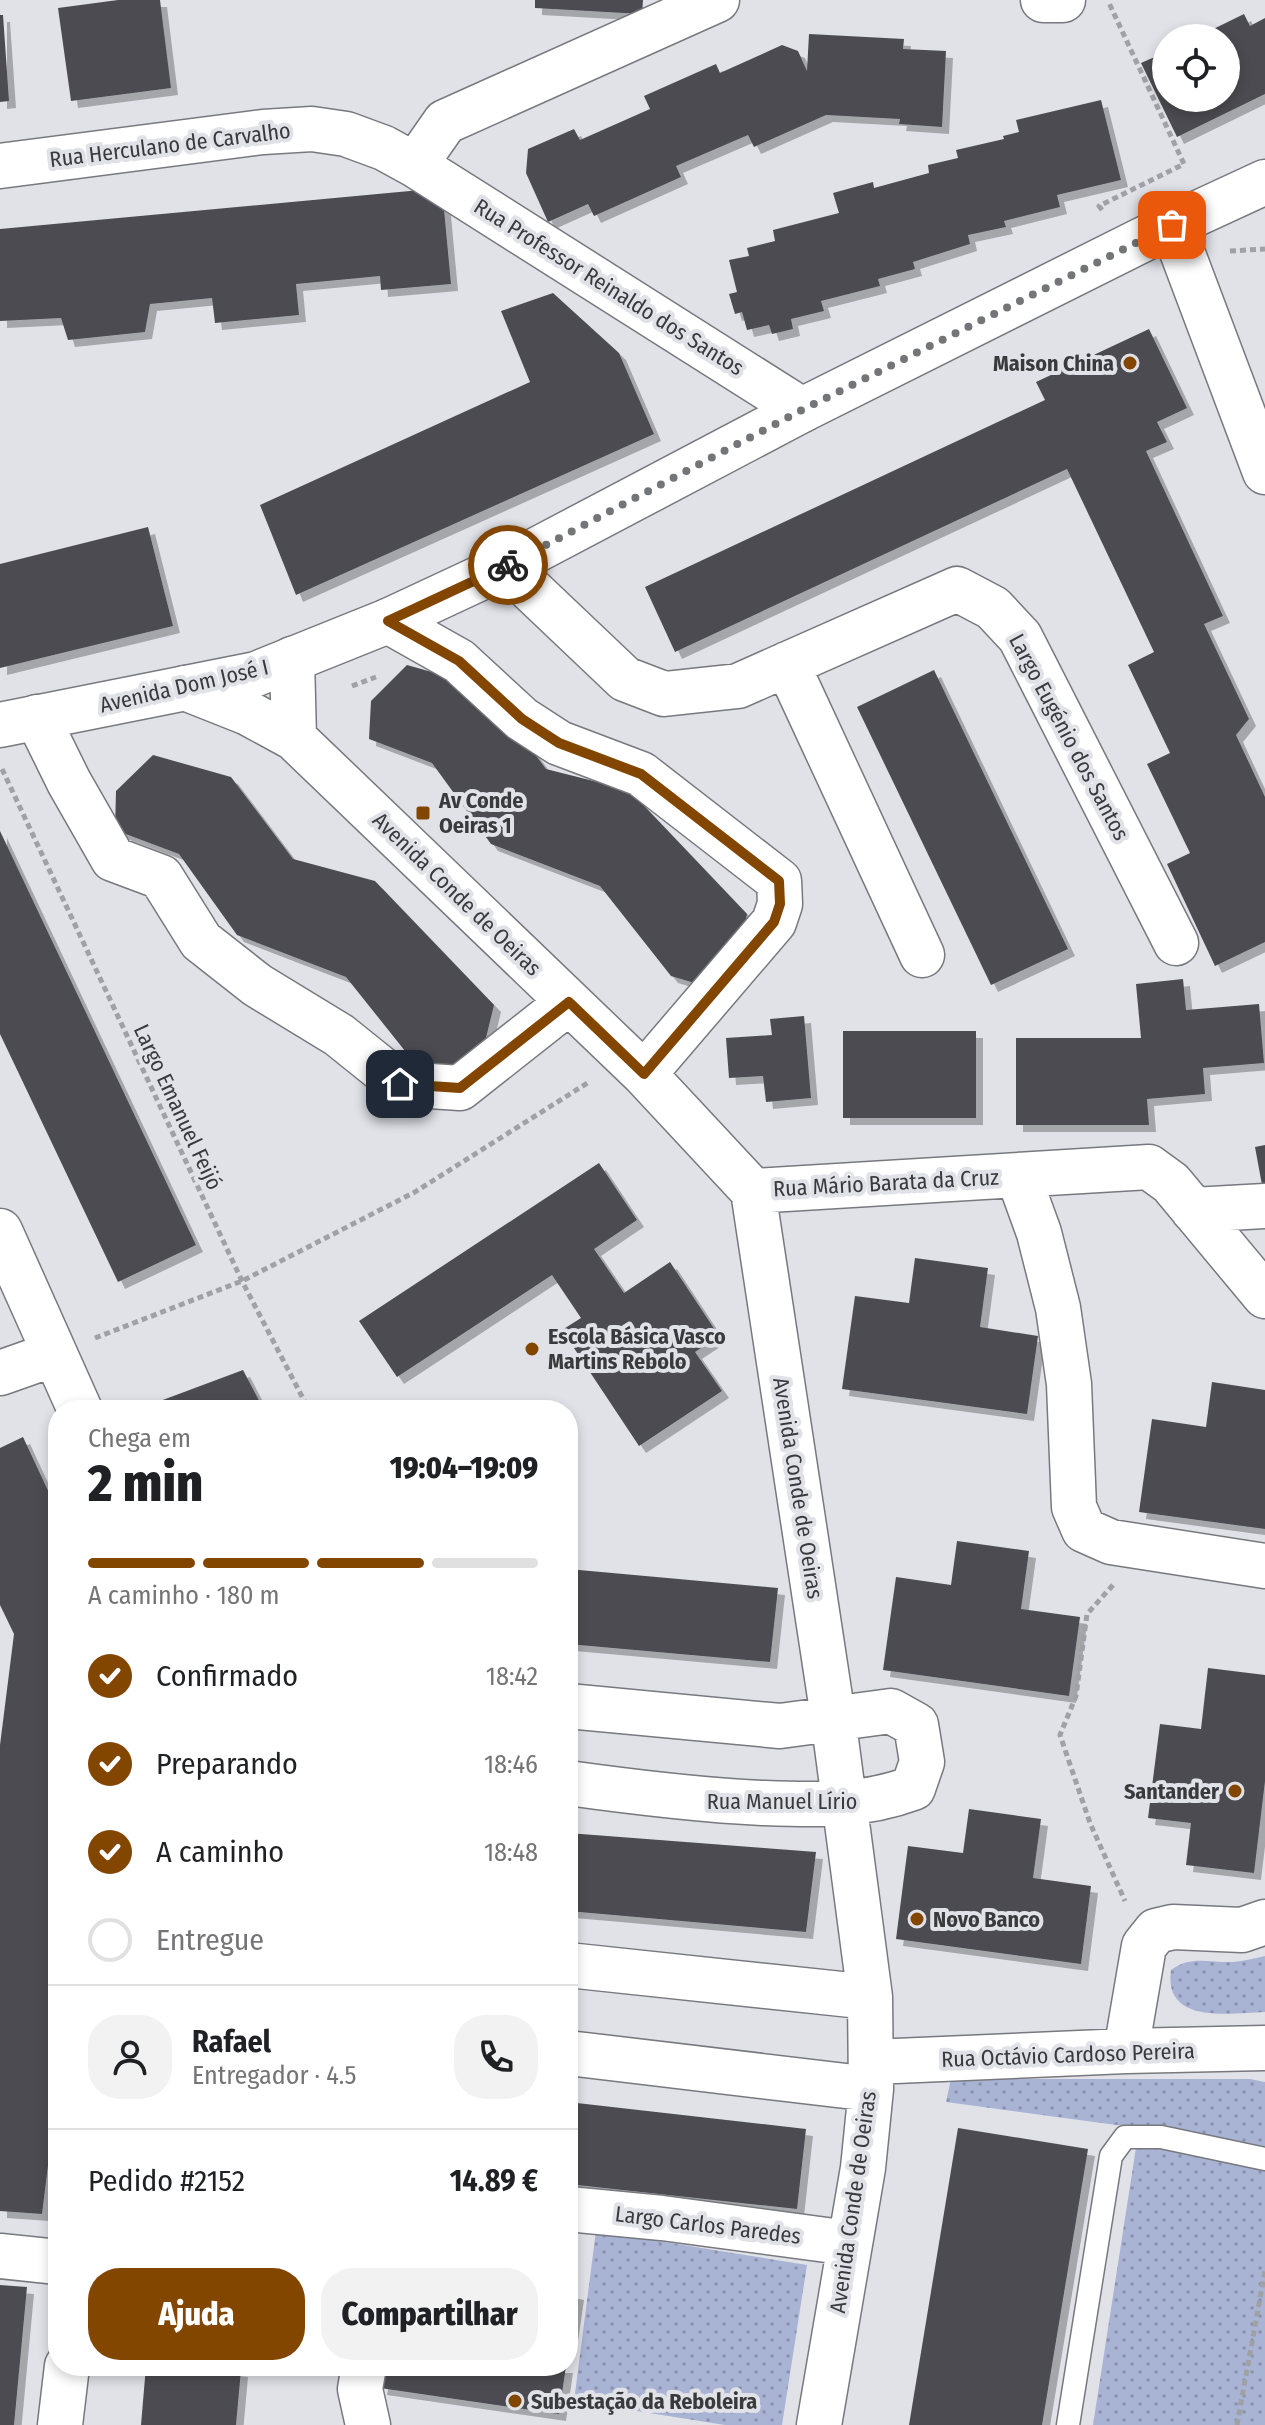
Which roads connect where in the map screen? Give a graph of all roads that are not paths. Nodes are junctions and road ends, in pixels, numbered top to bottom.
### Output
1 (717, 0) edge
2 (1043, 0) edge
3 (1063, 0) edge
4 (415, 165) junction
5 (0, 166) edge
6 (1265, 182) edge
7 (1172, 225) junction
8 (802, 410) junction
9 (1265, 472) edge
10 (506, 566) junction
11 (388, 621) junction
12 (292, 659) junction
13 (787, 664) junction
14 (185, 688) junction
15 (18, 721) edge
16 (294, 738) junction
17 (1176, 943) dead end
18 (922, 955) dead end
19 (569, 1002) junction
20 (635, 1066) junction
21 (1018, 1175) junction
22 (753, 1191) junction
23 (1265, 1206) edge
24 (1193, 1210) junction
25 (0, 1231) edge
26 (1265, 1296) edge
27 (54, 1354) junction
28 (0, 1373) edge
29 (75, 1400) edge
30 (1265, 1566) edge
31 (578, 1707) edge
32 (833, 1717) junction
33 (578, 1784) edge
34 (846, 1804) junction
35 (1265, 1922) edge
36 (578, 1966) edge
37 (870, 1997) junction
38 (1265, 2048) edge
39 (1126, 2051) junction
40 (578, 2054) edge
41 (871, 2076) junction
42 (1265, 2159) edge
43 (578, 2210) edge
44 (849, 2243) junction
45 (0, 2256) edge
46 (48, 2261) edge
47 (66, 2376) edge
48 (362, 2376) edge
49 (60, 2425) edge
50 (368, 2425) edge
51 (819, 2425) edge
52 (1068, 2425) edge

1 - 4 street
2 - 3 street
4 - 5 street, Rua Herculano de Carvalho
4 - 8 street, Rua Professor Reinaldo dos Santos
6 - 7 street, Avenida Dom José I
7 - 8 street, Avenida Dom José I
7 - 9 street
8 - 10 street, Avenida Dom José I
10 - 11 street, Avenida Dom José I
10 - 13 street, Largo Eugénio dos Santos
11 - 12 street, Avenida Dom José I
11 - 20 street
12 - 14 street, Avenida Dom José I
12 - 16 street
13 - 17 street, Largo Eugénio dos Santos
13 - 18 street
14 - 15 street, Avenida Dom José I
14 - 16 street, Avenida Conde de Oeiras
15 - 19 street
16 - 19 street, Avenida Conde de Oeiras
19 - 20 street, Avenida Conde de Oeiras
20 - 22 street, Avenida Conde de Oeiras
21 - 22 street, Rua Mário Barata da Cruz
21 - 24 street, Rua Mário Barata da Cruz
21 - 30 street, Rua Mário Barata da Cruz
22 - 32 street, Avenida Conde de Oeiras
23 - 24 street
24 - 26 street, Rua Mário Barata da Cruz
25 - 27 street
27 - 28 street
27 - 29 street
31 - 32 street, Rua Manuel Lírio
32 - 34 street, Avenida Conde de Oeiras
32 - 34 street, Rua Manuel Lírio
33 - 34 street, Rua Manuel Lírio
34 - 37 street, Avenida Conde de Oeiras
35 - 39 street
36 - 37 street
37 - 41 street, Avenida Conde de Oeiras
38 - 39 street, Rua Octávio Cardoso Pereira
39 - 41 street, Rua Octávio Cardoso Pereira
40 - 41 street, Rua Octávio Cardoso Pereira
41 - 44 street, Avenida Conde de Oeiras
42 - 52 lane
43 - 44 street, Largo Carlos Paredes
44 - 51 street, Avenida Conde de Oeiras
45 - 46 street
47 - 49 street
48 - 50 street

